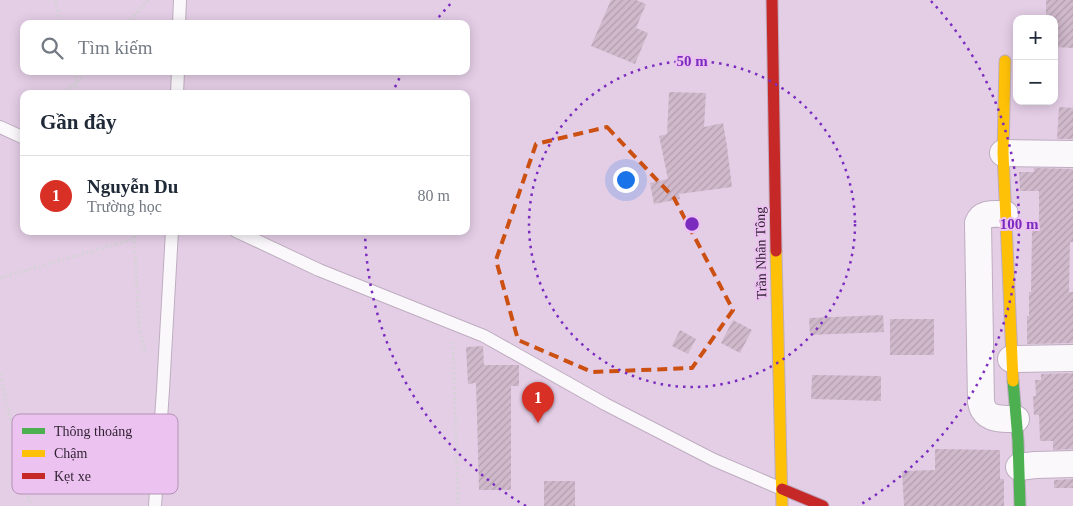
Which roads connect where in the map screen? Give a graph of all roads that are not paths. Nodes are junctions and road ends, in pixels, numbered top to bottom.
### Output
1 (180, 0) edge
2 (772, 0) edge
3 (179, 20) edge
4 (1005, 61) dead end
5 (178, 75) edge
6 (177, 90) edge
7 (0, 127) edge
8 (20, 136) edge
9 (1004, 153) junction
10 (1073, 154) edge
11 (1004, 214) junction
12 (172, 235) edge
13 (245, 235) edge
14 (1073, 358) edge
15 (1011, 359) junction
16 (161, 414) edge
17 (1016, 419) junction
18 (1073, 464) edge
19 (1019, 467) junction
20 (782, 489) junction
21 (782, 506) edge
22 (823, 506) edge
23 (1020, 506) edge

1 - 3 lane
2 - 20 street, Trần Nhân Tông
4 - 9 street
5 - 6 lane
7 - 8 lane
9 - 10 street
9 - 11 street
11 - 15 street
11 - 17 street
12 - 16 lane
13 - 20 lane
14 - 15 street
15 - 17 street
17 - 19 street
18 - 19 street
19 - 23 street
20 - 21 street, Trần Nhân Tông
20 - 22 street

